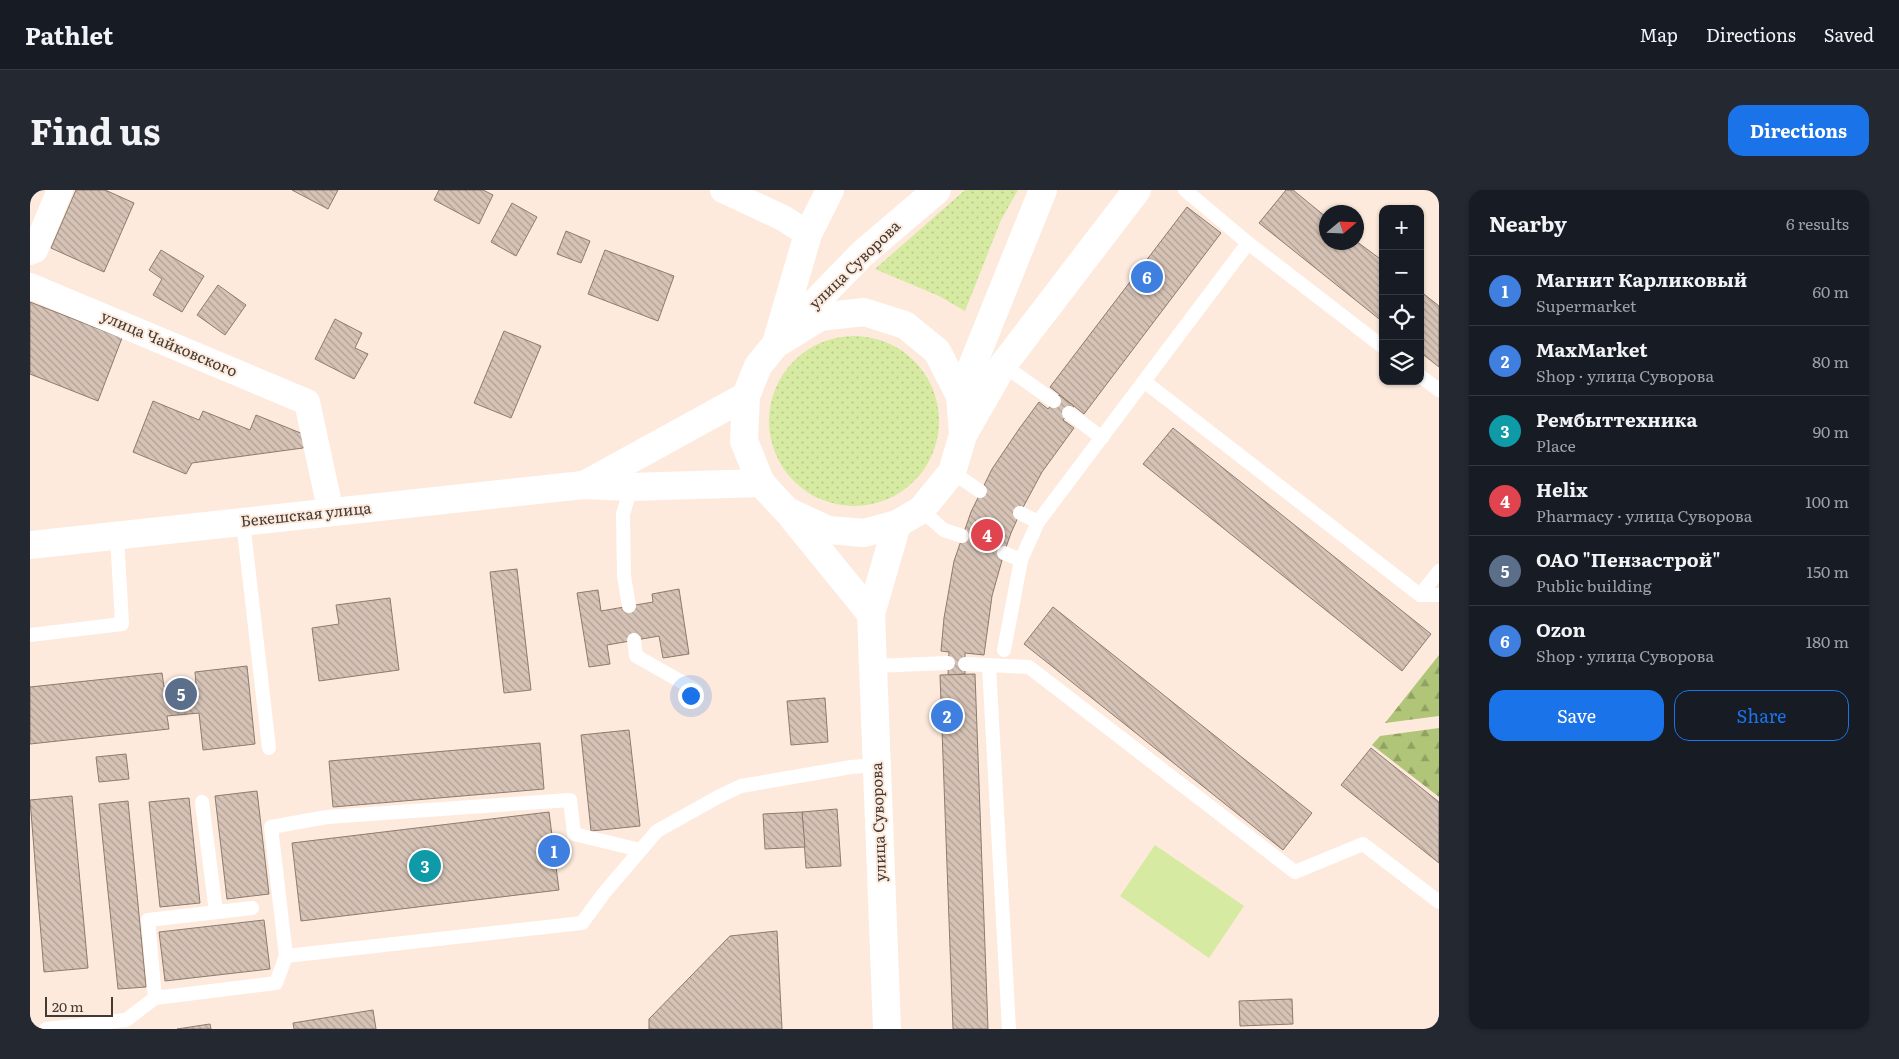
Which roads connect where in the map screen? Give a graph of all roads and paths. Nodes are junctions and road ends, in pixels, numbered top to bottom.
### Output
1 (60, 190) edge
2 (830, 190) edge
3 (937, 190) edge
4 (1043, 190) edge
5 (1138, 190) edge
6 (1184, 190) edge
7 (736, 193) edge
8 (808, 234) junction
9 (1248, 244) junction
10 (30, 252) edge
11 (30, 286) edge
12 (776, 344) junction
13 (1379, 344) edge
14 (1003, 365) junction
15 (1424, 379) edge
16 (1145, 382) junction
17 (1439, 390) edge
18 (746, 396) junction
19 (960, 396) junction
20 (1054, 402) dead end
21 (1068, 412) dead end
22 (963, 435) junction
23 (1102, 438) junction
24 (952, 472) junction
25 (761, 483) junction
26 (583, 485) junction
27 (631, 487) junction
28 (980, 491) dead end
29 (920, 510) junction
30 (787, 511) junction
31 (330, 513) junction
32 (1020, 513) dead end
33 (242, 522) junction
34 (1038, 522) junction
35 (897, 524) junction
36 (117, 536) junction
37 (962, 536) dead end
38 (30, 545) edge
39 (1004, 552) dead end
40 (1021, 560) junction
41 (1439, 571) edge
42 (1420, 595) junction
43 (1439, 595) edge
44 (629, 606) dead end
45 (871, 614) junction
46 (30, 635) edge
47 (634, 640) dead end
48 (1004, 650) dead end
49 (948, 663) dead end
50 (965, 664) dead end
51 (873, 666) junction
52 (989, 666) junction
53 (696, 690) dead end
54 (269, 748) dead end
55 (877, 765) junction
56 (202, 802) dead end
57 (640, 850) junction
58 (1439, 902) edge
59 (252, 908) dead end
60 (216, 912) junction
61 (286, 956) junction
62 (156, 998) junction
63 (46, 1029) edge
64 (887, 1029) edge
65 (1009, 1029) edge

1 - 10 street
2 - 8 main road
3 - 12 main road, улица Суворова
4 - 19 main road
5 - 14 main road
6 - 9 lane
7 - 8 street
8 - 12 main road
9 - 13 lane
9 - 16 lane
11 - 31 street, улица Чайковского
12 - 18 main road
12 - 19 main road
14 - 20 lane
14 - 22 main road
15 - 17 lane
16 - 23 lane
16 - 42 lane
18 - 25 main road
18 - 26 main road, Бекешская улица
19 - 22 main road
21 - 23 lane
22 - 24 main road
23 - 34 lane
24 - 28 lane
24 - 29 main road
25 - 27 main road, Бекешская улица
25 - 30 main road
26 - 27 main road, Бекешская улица
26 - 31 main road, Бекешская улица
27 - 44 lane
29 - 35 main road
29 - 37 lane
30 - 35 main road
30 - 45 main road
31 - 33 main road, Бекешская улица
32 - 34 lane
33 - 36 main road, Бекешская улица
33 - 54 lane
34 - 40 lane
35 - 45 main road, улица Суворова
36 - 38 main road, Бекешская улица
36 - 46 lane
39 - 40 lane
40 - 48 lane
41 - 42 lane
42 - 43 lane
45 - 51 main road, улица Суворова
47 - 53 lane
49 - 51 lane
50 - 52 lane
51 - 55 main road, улица Суворова
52 - 58 lane
52 - 65 lane
55 - 57 lane
55 - 64 main road, улица Суворова
56 - 60 lane
57 - 61 lane
57 - 61 lane
59 - 60 lane
60 - 62 lane
61 - 62 lane
62 - 63 lane

